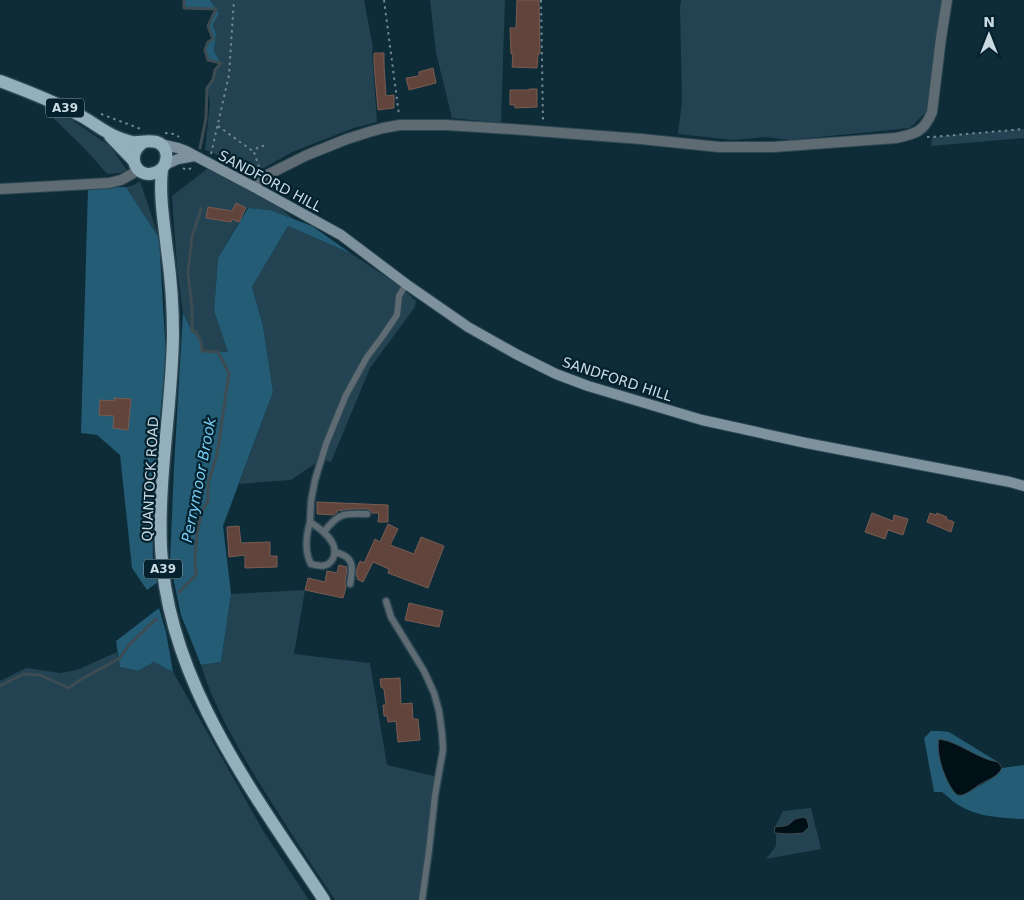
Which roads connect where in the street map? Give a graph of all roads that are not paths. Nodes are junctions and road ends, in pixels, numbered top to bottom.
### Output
1 (948, 0) edge
2 (0, 81) edge
3 (106, 132) junction
4 (144, 136) junction
5 (158, 138) junction
6 (195, 156) junction
7 (163, 167) junction
8 (140, 168) junction
9 (254, 187) junction
10 (0, 189) edge
11 (162, 199) junction
12 (406, 284) junction
13 (1024, 486) edge
14 (367, 514) dead end
15 (310, 522) junction
16 (324, 532) junction
17 (335, 552) junction
18 (350, 584) dead end
19 (386, 600) dead end
20 (324, 900) edge
21 (422, 900) edge

1 - 9 street
2 - 3 main road, A39
3 - 4 main road, A39
3 - 8 main road, A39
4 - 5 main road, A39
4 - 8 main road
5 - 6 main road, SANDFORD HILL
5 - 7 main road, A39
6 - 7 main road
6 - 9 main road, SANDFORD HILL
7 - 8 main road
7 - 11 main road, QUANTOCK ROAD / A39
8 - 10 street
8 - 11 main road, QUANTOCK ROAD / A39
9 - 12 main road, SANDFORD HILL
11 - 20 main road, QUANTOCK ROAD / A39
12 - 13 main road, SANDFORD HILL
12 - 15 lane
14 - 16 lane
15 - 16 lane
15 - 17 lane
16 - 17 lane
17 - 18 lane
19 - 21 lane

